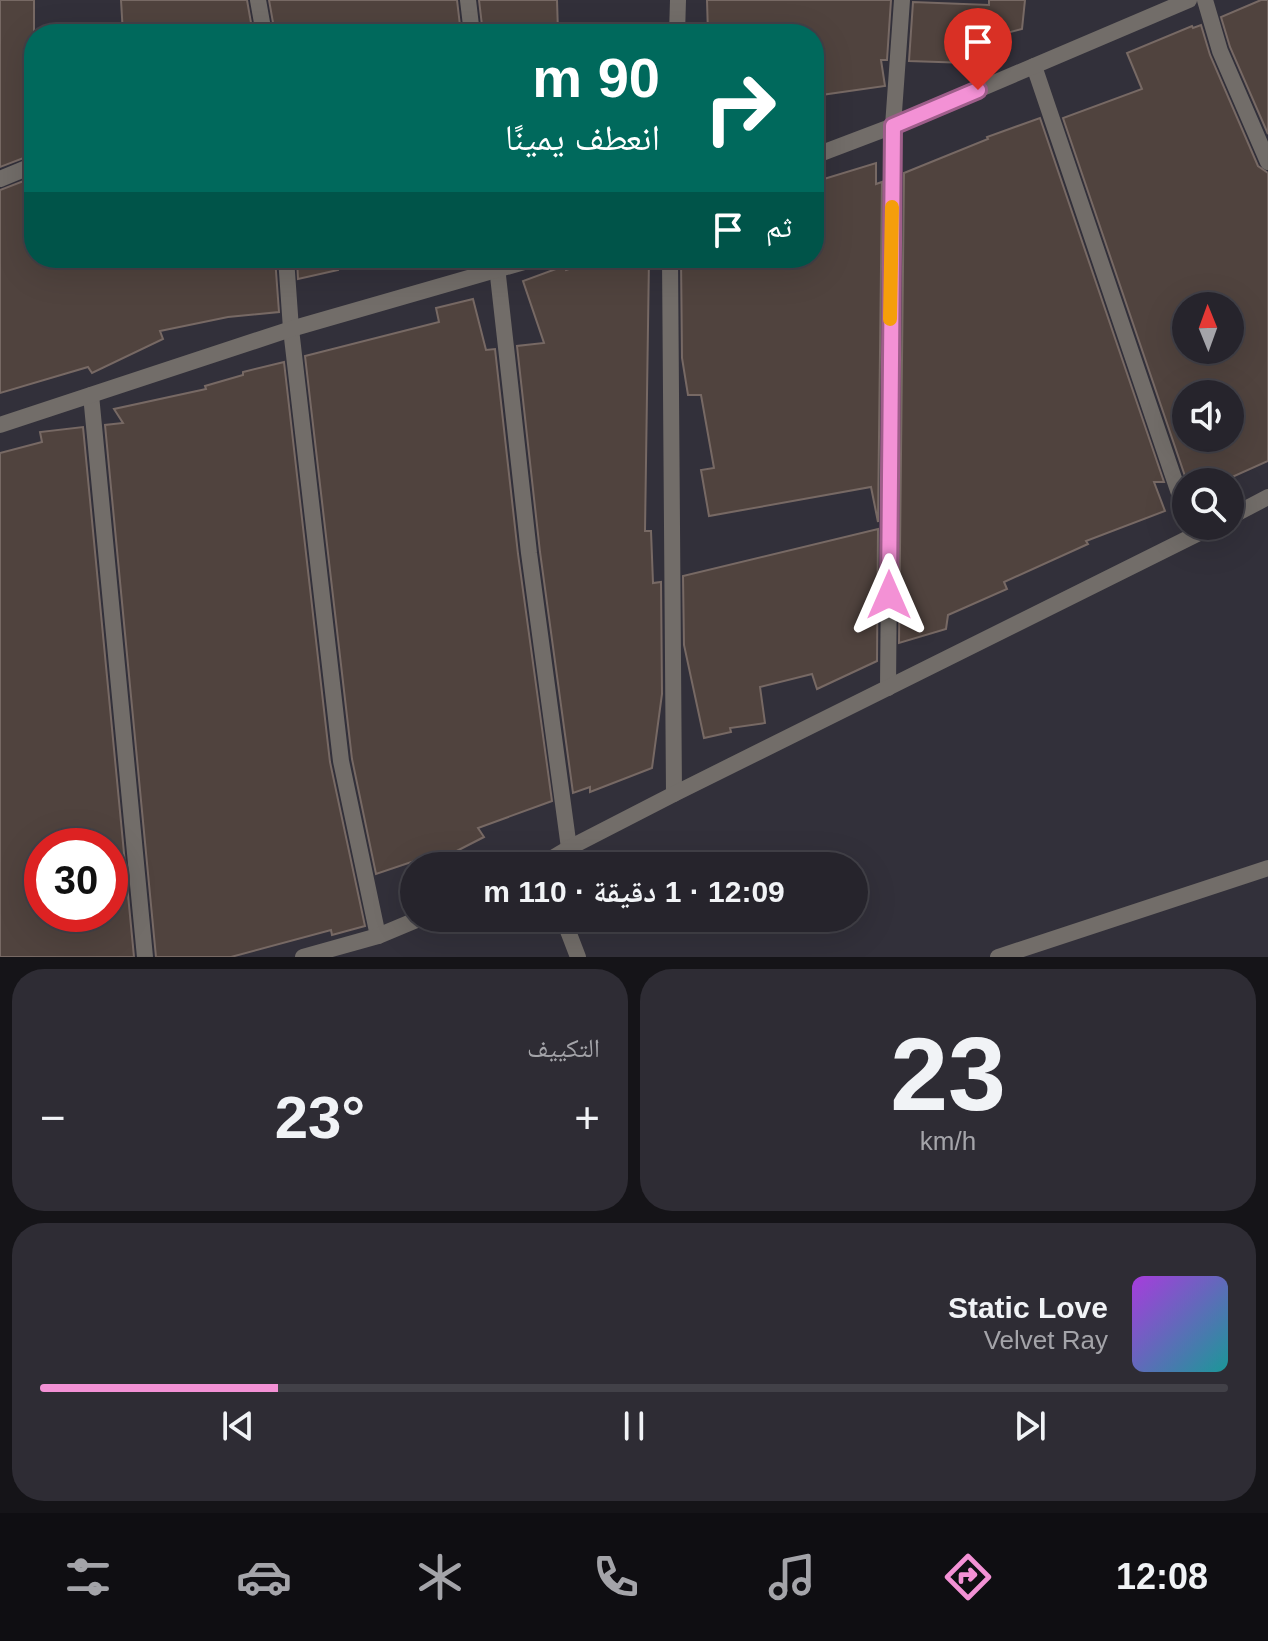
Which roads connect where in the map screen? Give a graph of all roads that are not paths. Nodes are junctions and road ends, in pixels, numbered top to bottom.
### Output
1 (258, 0) edge
2 (468, 0) edge
3 (678, 0) edge
4 (902, 0) edge
5 (1189, 0) edge
6 (1205, 0) edge
7 (262, 24) edge
8 (471, 24) edge
9 (677, 24) edge
10 (1034, 66) junction
11 (893, 126) junction
12 (824, 152) edge
13 (1268, 162) edge
14 (24, 169) edge
15 (0, 179) edge
16 (287, 268) edge
17 (487, 268) edge
18 (497, 268) edge
19 (670, 268) edge
20 (291, 329) junction
21 (91, 395) junction
22 (0, 425) edge
23 (1172, 473) edge
24 (1268, 497) edge
25 (1244, 510) edge
26 (1175, 540) edge
27 (888, 688) junction
28 (674, 794) junction
29 (569, 848) junction
30 (563, 852) edge
31 (1268, 868) edge
32 (400, 927) edge
33 (568, 932) edge
34 (378, 936) junction
35 (145, 957) edge
36 (303, 957) edge
37 (578, 957) edge
38 (998, 957) edge

1 - 7 street
2 - 8 street
3 - 9 street
4 - 11 street
5 - 10 street
6 - 13 street
10 - 11 street
10 - 23 street
11 - 12 street
11 - 27 street
14 - 15 street
16 - 20 street
17 - 20 street
18 - 29 street
19 - 28 street
20 - 21 street
20 - 34 street
21 - 22 street
21 - 35 street
24 - 25 street
26 - 27 street
27 - 28 street
28 - 29 street
29 - 30 street
31 - 38 street
32 - 34 street
33 - 37 street
34 - 36 street

